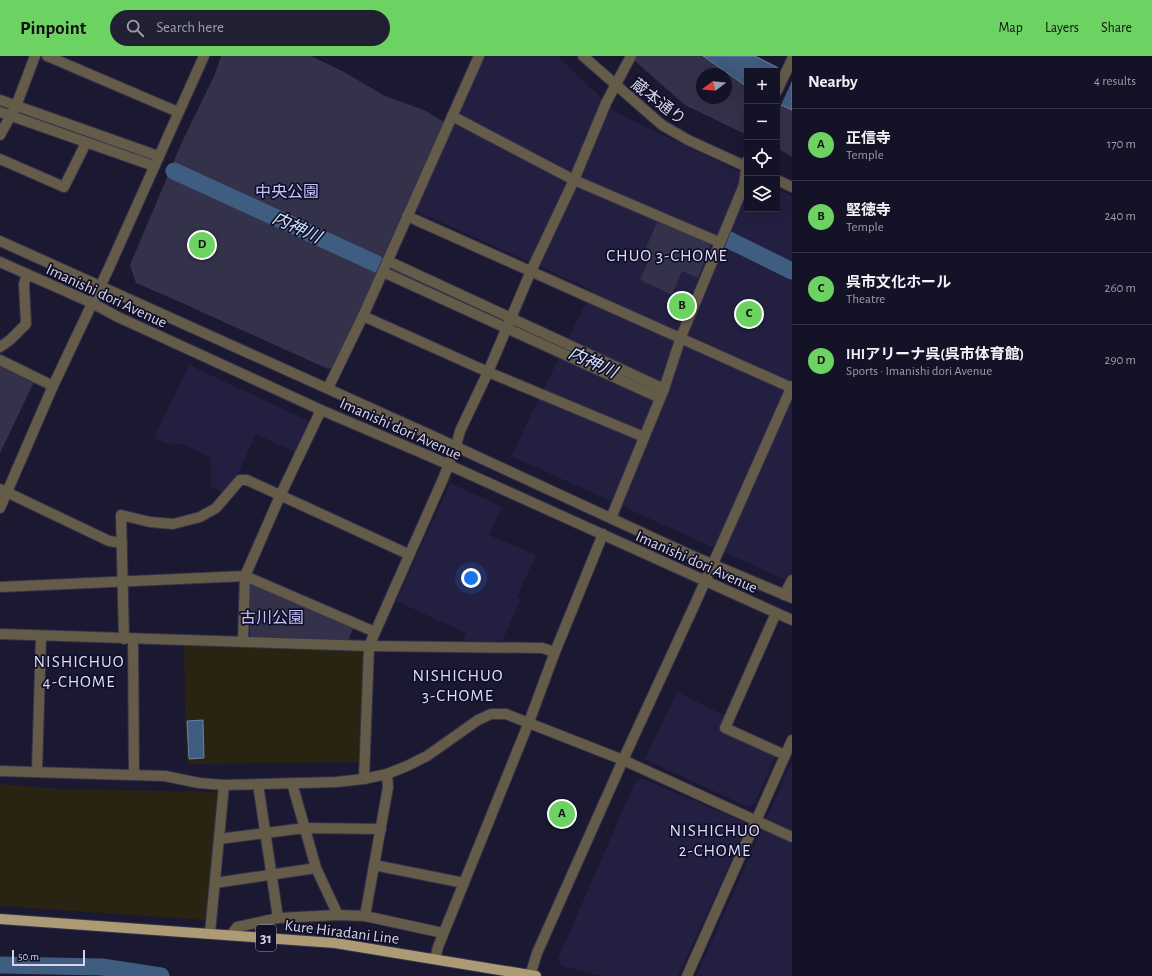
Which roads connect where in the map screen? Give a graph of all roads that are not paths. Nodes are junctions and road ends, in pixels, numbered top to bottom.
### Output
1 (35, 56) edge
2 (48, 56) edge
3 (204, 56) edge
4 (478, 56) edge
5 (583, 56) edge
6 (631, 56) edge
7 (790, 62) edge
8 (616, 85) junction
9 (780, 85) edge
10 (0, 100) edge
11 (13, 111) junction
12 (0, 112) edge
13 (178, 112) junction
14 (452, 116) junction
15 (0, 135) edge
16 (86, 143) junction
17 (158, 156) junction
18 (0, 159) edge
19 (744, 164) edge
20 (154, 166) junction
21 (745, 176) edge
22 (574, 180) junction
23 (780, 181) edge
24 (792, 187) edge
25 (407, 216) junction
26 (0, 241) edge
27 (719, 242) junction
28 (388, 261) junction
29 (0, 262) edge
30 (531, 271) junction
31 (383, 272) junction
32 (27, 274) junction
33 (100, 286) junction
34 (92, 303) junction
35 (363, 316) junction
36 (509, 323) junction
37 (681, 337) junction
38 (0, 347) edge
39 (0, 360) edge
40 (488, 372) junction
41 (53, 386) junction
42 (792, 387) edge
43 (328, 388) junction
44 (662, 394) junction
45 (321, 410) junction
46 (644, 438) junction
47 (456, 446) junction
48 (448, 465) junction
49 (4, 490) edge
50 (280, 496) junction
51 (0, 507) edge
52 (611, 518) junction
53 (603, 534) junction
54 (122, 543) junction
55 (408, 554) junction
56 (713, 564) junction
57 (245, 576) junction
58 (792, 580) edge
59 (706, 581) junction
60 (123, 582) junction
61 (0, 587) edge
62 (788, 597) edge
63 (776, 612) junction
64 (792, 620) edge
65 (375, 632) junction
66 (0, 634) edge
67 (42, 636) junction
68 (129, 639) junction
69 (243, 642) junction
70 (369, 646) junction
71 (555, 652) junction
72 (528, 722) junction
73 (792, 740) edge
74 (785, 755) junction
75 (623, 760) junction
76 (0, 771) edge
77 (37, 771) junction
78 (134, 774) junction
79 (387, 774) junction
80 (364, 779) junction
81 (292, 783) junction
82 (258, 784) junction
83 (224, 785) junction
84 (756, 820) junction
85 (305, 828) junction
86 (381, 829) junction
87 (265, 833) junction
88 (792, 837) edge
89 (219, 839) junction
90 (374, 865) junction
91 (316, 868) junction
92 (271, 875) junction
93 (215, 883) junction
94 (464, 883) junction
95 (338, 915) junction
96 (365, 916) junction
97 (278, 918) junction
98 (0, 919) edge
99 (210, 933) junction
100 (443, 933) junction
101 (231, 935) junction
102 (435, 959) junction
103 (532, 975) edge
104 (687, 976) edge

1 - 11 street
2 - 13 street
3 - 13 street
4 - 14 street
5 - 8 street, 蔵本通り
6 - 8 street
7 - 9 street
8 - 19 street, 蔵本通り
8 - 22 street
10 - 11 street
11 - 12 street
11 - 15 street
11 - 16 street
11 - 17 street
13 - 17 street
14 - 22 street
14 - 25 street
16 - 18 street
16 - 20 street
17 - 20 street
20 - 33 street
21 - 27 street
22 - 27 street
22 - 30 street
23 - 24 street
25 - 28 street
25 - 30 street
26 - 33 street, Imanishi dori Avenue
27 - 37 street
28 - 31 street
28 - 36 street
29 - 32 street, Imanishi dori Avenue
30 - 36 street
30 - 37 street
31 - 35 street
31 - 36 street
32 - 34 street, Imanishi dori Avenue
32 - 38 street
33 - 34 street
33 - 43 street, Imanishi dori Avenue
34 - 41 street
34 - 45 street, Imanishi dori Avenue
35 - 40 street
35 - 43 street
36 - 40 street
36 - 44 street
37 - 42 street
37 - 44 street
39 - 41 street
40 - 46 street
40 - 47 street
41 - 49 street
42 - 56 street
43 - 47 street, Imanishi dori Avenue
44 - 46 street
45 - 48 street, Imanishi dori Avenue
45 - 50 street
46 - 52 street
47 - 48 street
47 - 52 street, Imanishi dori Avenue
48 - 53 street, Imanishi dori Avenue
48 - 55 street
49 - 51 street
49 - 54 street
50 - 54 street
50 - 55 street
50 - 57 street
52 - 56 street, Imanishi dori Avenue
53 - 59 street, Imanishi dori Avenue
53 - 71 street
54 - 60 street
55 - 65 street
56 - 59 street
56 - 62 street, Imanishi dori Avenue
57 - 60 street
57 - 65 street
57 - 69 street
58 - 62 street
59 - 63 street, Imanishi dori Avenue
59 - 75 street
60 - 61 street
60 - 68 street
63 - 64 street, Imanishi dori Avenue
63 - 74 street
65 - 70 street
66 - 67 street
67 - 68 street
67 - 77 street
68 - 69 street
68 - 78 street
69 - 70 street
70 - 71 street
70 - 80 street
71 - 72 street
72 - 75 street
72 - 79 street
72 - 94 street
73 - 74 street
74 - 84 street
75 - 84 street
75 - 103 street
76 - 77 street
77 - 78 street
78 - 83 street
79 - 80 street
79 - 86 street
80 - 81 street
81 - 82 street
81 - 85 street
82 - 83 street
82 - 87 street
83 - 89 street
84 - 88 street
84 - 104 street
85 - 86 street
85 - 87 street
85 - 91 street
86 - 90 street
87 - 89 street
87 - 92 street
89 - 93 street
90 - 94 street
90 - 96 street
91 - 92 street
91 - 95 street
92 - 93 street
92 - 97 street
93 - 99 street
94 - 100 street
95 - 96 street
95 - 97 street
96 - 100 street
97 - 101 street
98 - 99 main road, Kure Hiradani Line / 31
99 - 101 main road, Kure Hiradani Line / 31
100 - 102 street
101 - 102 main road, Kure Hiradani Line / 31
102 - 103 main road, Kure Hiradani Line / 31

